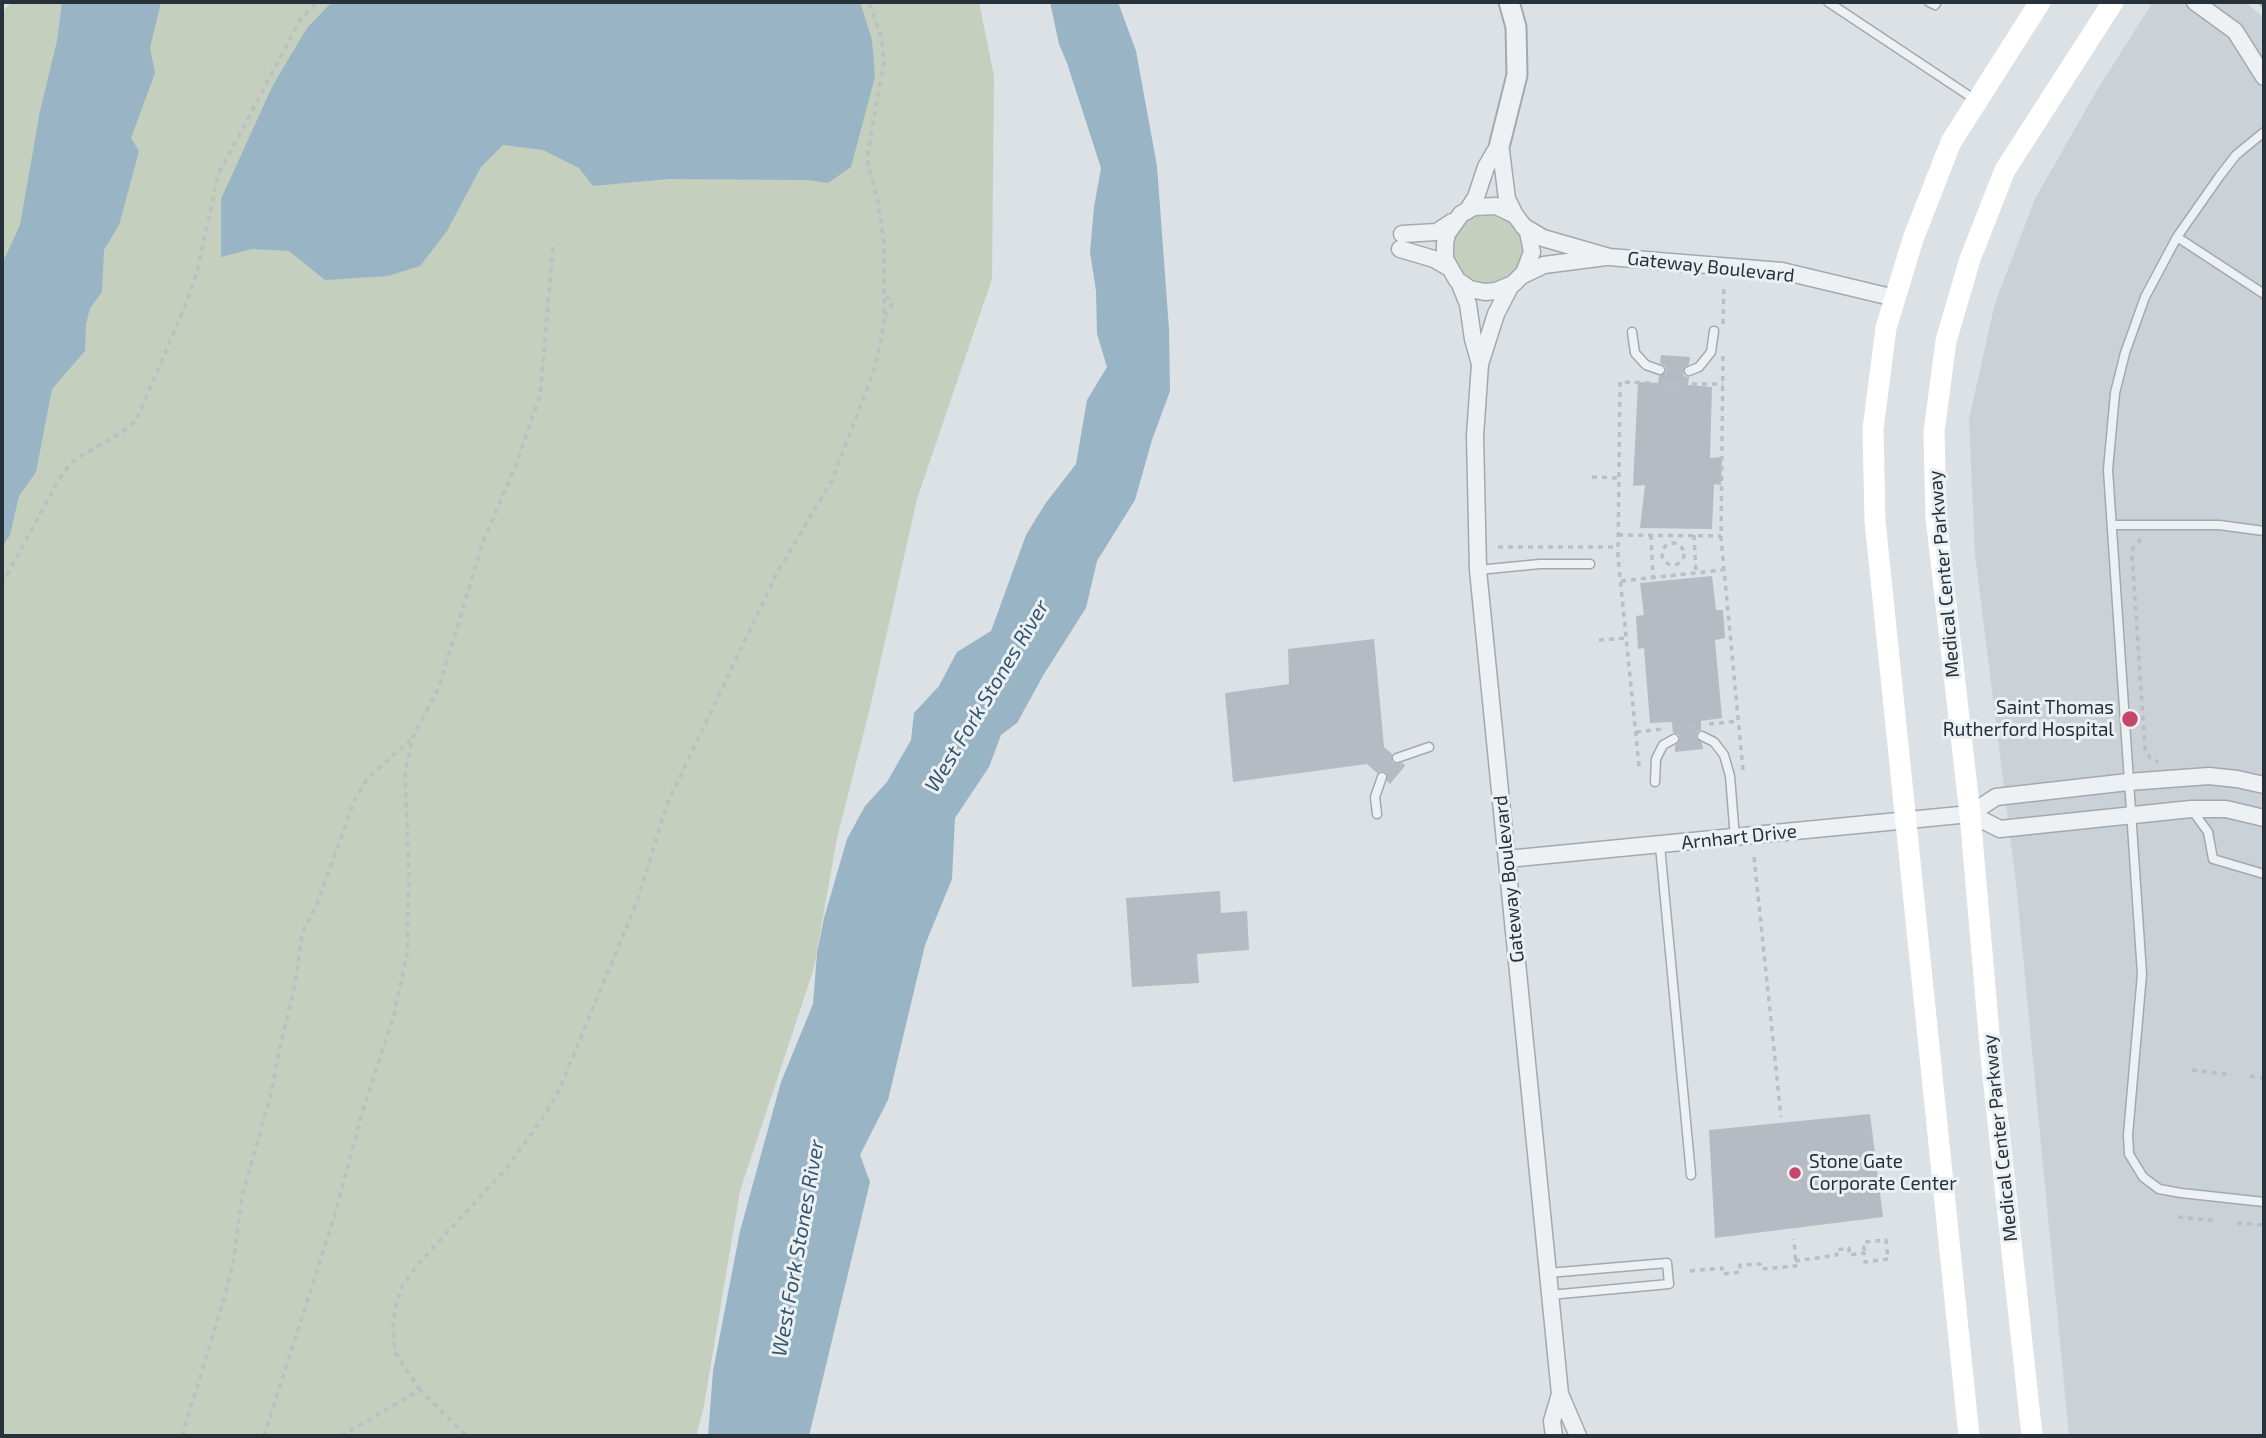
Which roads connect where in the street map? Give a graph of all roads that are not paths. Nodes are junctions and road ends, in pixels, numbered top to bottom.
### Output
1 (1509, 2) edge
2 (1828, 2) edge
3 (1929, 2) edge
4 (1937, 2) edge
5 (2040, 2) edge
6 (2113, 2) edge
7 (2195, 2) edge
8 (2264, 77) edge
9 (1977, 101) junction
10 (2264, 132) edge
11 (1500, 143) junction
12 (1461, 216) junction
13 (1519, 220) junction
14 (2177, 237) junction
15 (1609, 257) junction
16 (1448, 267) junction
17 (1516, 280) junction
18 (1459, 281) junction
19 (2264, 294) edge
20 (1895, 298) junction
21 (1719, 331) road end
22 (1632, 332) dead end
23 (1480, 364) junction
24 (1660, 370) dead end
25 (1689, 372) dead end
26 (2112, 525) junction
27 (2264, 531) edge
28 (1590, 564) dead end
29 (1478, 570) junction
30 (1702, 736) dead end
31 (1674, 739) dead end
32 (1429, 747) dead end
33 (1397, 758) dead end
34 (1382, 777) dead end
35 (1655, 782) dead end
36 (2128, 782) junction
37 (2264, 785) edge
38 (2191, 809) junction
39 (1377, 814) dead end
40 (1970, 814) junction
41 (2131, 815) junction
42 (2264, 818) edge
43 (1907, 820) junction
44 (1735, 838) junction
45 (1660, 846) junction
46 (1507, 859) junction
47 (2264, 874) edge
48 (1691, 1175) dead end
49 (2264, 1202) edge
50 (1548, 1273) junction
51 (1550, 1294) junction
52 (1560, 1394) junction
53 (1553, 1436) edge
54 (1578, 1436) edge
55 (1969, 1436) edge
56 (2032, 1436) edge

1 - 11 street
2 - 9 lane
3 - 4 lane
5 - 9 main road
6 - 40 main road, Medical Center Parkway
7 - 8 street
9 - 20 main road
10 - 14 lane
11 - 12 street
11 - 13 street
12 - 13 street
12 - 16 street
12 - 16 street
13 - 15 street
13 - 17 street
14 - 19 lane
14 - 26 lane
15 - 17 street
15 - 20 street, Gateway Boulevard
16 - 18 street
17 - 18 street
17 - 23 street
18 - 23 street
20 - 43 main road
21 - 25 lane
22 - 24 lane
23 - 29 street, Gateway Boulevard
26 - 27 lane
26 - 36 lane
28 - 29 lane
29 - 46 street, Gateway Boulevard
30 - 44 lane
31 - 35 lane
32 - 33 lane
34 - 39 lane
36 - 37 street, Arnhart Drive
36 - 40 street, Arnhart Drive
36 - 41 lane
38 - 41 street
38 - 42 street
38 - 47 lane
40 - 41 street
40 - 43 street, Arnhart Drive
40 - 56 main road, Medical Center Parkway
41 - 49 lane
43 - 44 street, Arnhart Drive
43 - 55 main road
44 - 45 street, Arnhart Drive
45 - 46 street, Arnhart Drive
45 - 48 lane
46 - 50 street, Gateway Boulevard
50 - 51 street, Gateway Boulevard
50 - 51 lane
51 - 52 street, Gateway Boulevard
52 - 53 street, Gateway Boulevard
52 - 54 street, Gateway Boulevard

